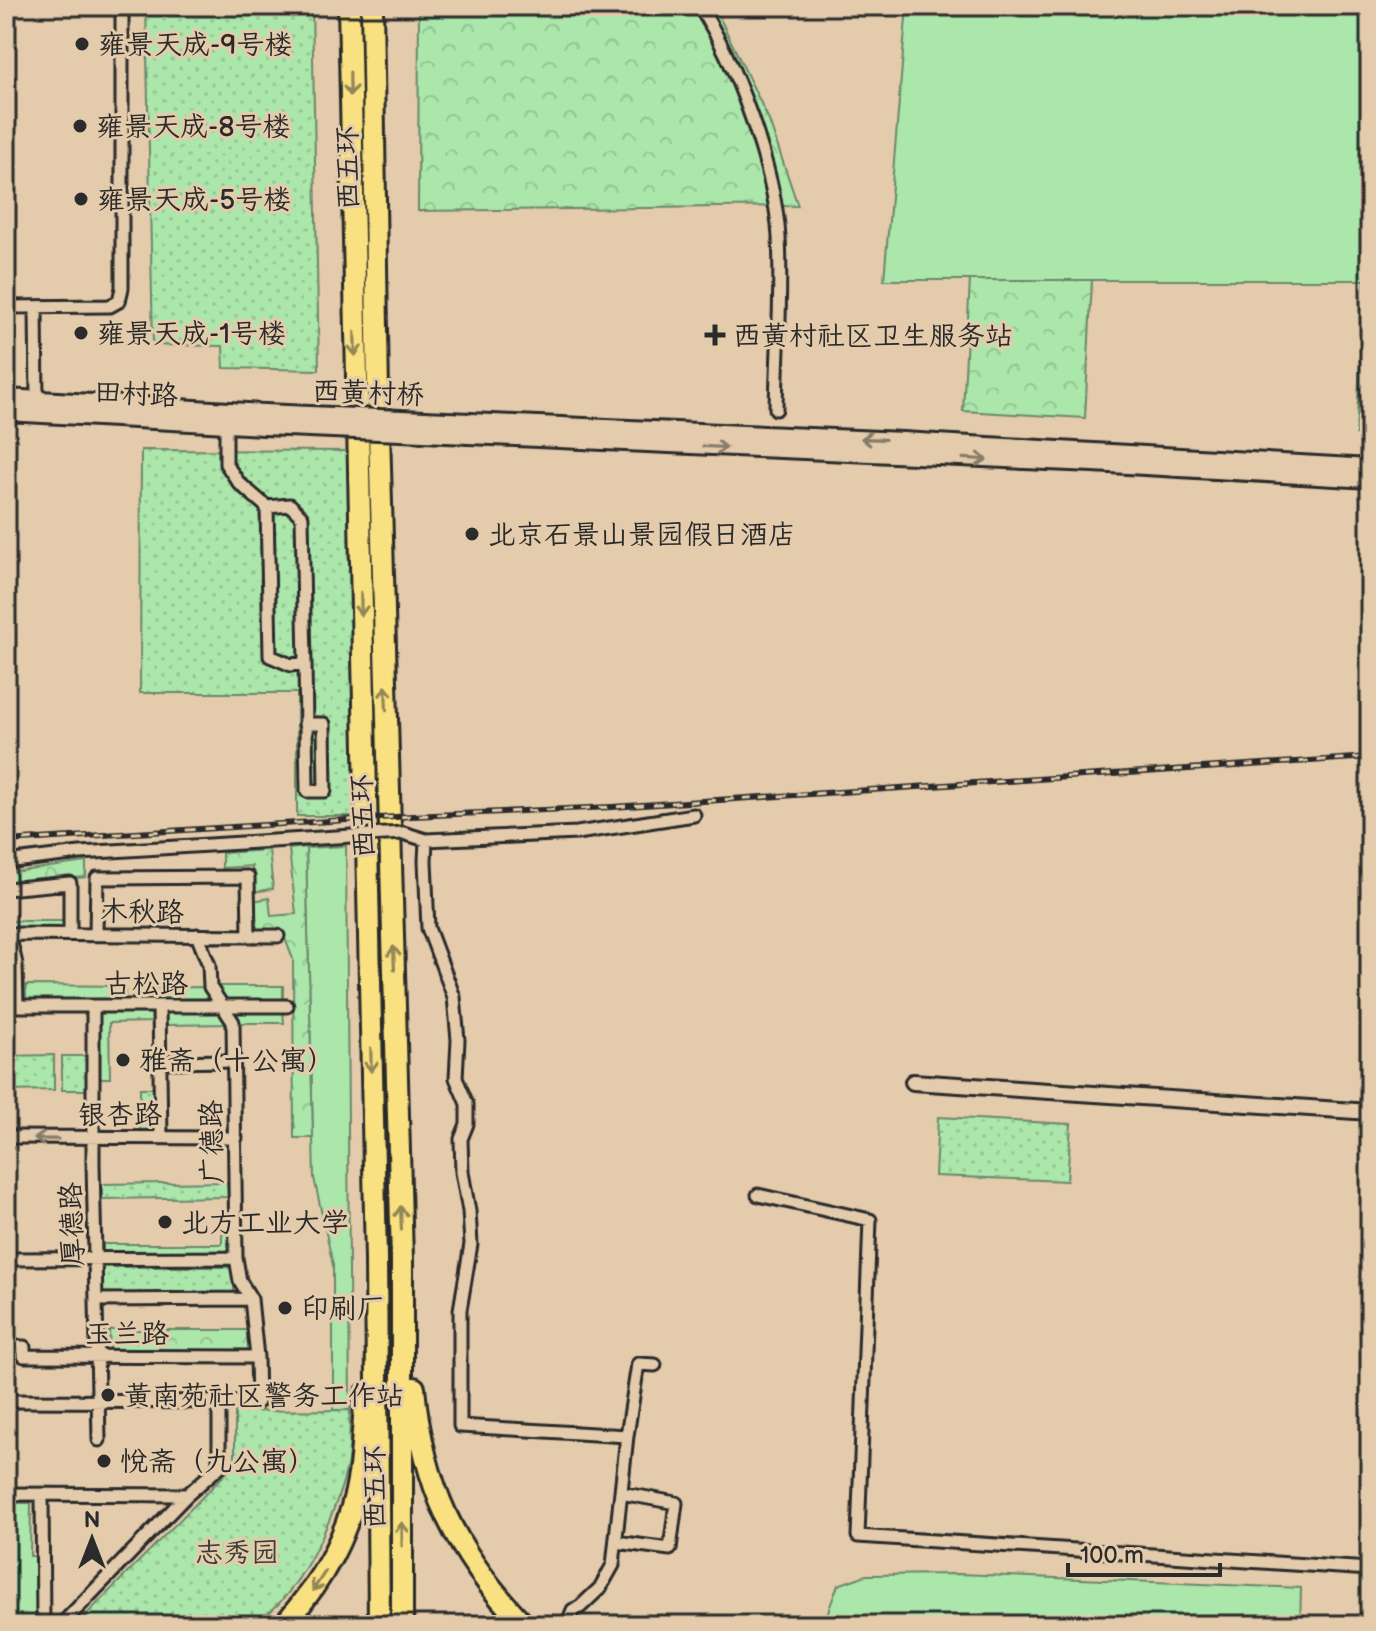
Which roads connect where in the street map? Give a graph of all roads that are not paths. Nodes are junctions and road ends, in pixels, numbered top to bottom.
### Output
1 (122, 6) edge
2 (349, 6) edge
3 (372, 6) edge
4 (699, 6) edge
5 (6, 307) edge
6 (36, 308) junction
7 (6, 398) edge
8 (37, 400) junction
9 (776, 409) dead end
10 (6, 412) edge
11 (264, 419) junction
12 (226, 424) junction
13 (470, 429) junction
14 (1370, 468) edge
15 (1370, 479) edge
16 (267, 507) junction
17 (305, 663) junction
18 (305, 724) junction
19 (694, 815) dead end
20 (426, 840) junction
21 (6, 862) edge
22 (6, 889) edge
23 (8, 934) edge
24 (70, 934) junction
25 (96, 934) junction
26 (197, 935) junction
27 (249, 936) junction
28 (278, 936) dead end
29 (12, 1006) edge
30 (287, 1006) dead end
31 (93, 1007) junction
32 (159, 1007) junction
33 (223, 1007) junction
34 (234, 1061) junction
35 (161, 1062) junction
36 (913, 1082) dead end
37 (1370, 1112) edge
38 (6, 1137) edge
39 (161, 1137) junction
40 (236, 1138) junction
41 (93, 1139) junction
42 (758, 1195) dead end
43 (236, 1258) junction
44 (6, 1259) edge
45 (96, 1259) junction
46 (402, 1259) junction
47 (376, 1260) junction
48 (251, 1299) junction
49 (97, 1300) junction
50 (6, 1347) edge
51 (98, 1357) junction
52 (257, 1357) junction
53 (655, 1365) dead end
54 (6, 1401) edge
55 (99, 1401) junction
56 (219, 1401) junction
57 (627, 1436) junction
58 (99, 1440) dead end
59 (621, 1493) junction
60 (6, 1494) edge
61 (42, 1494) junction
62 (187, 1495) junction
63 (616, 1542) junction
64 (1370, 1569) edge
65 (379, 1618) edge
66 (402, 1619) edge
67 (520, 1621) edge
68 (287, 1622) edge
69 (43, 1625) edge
70 (61, 1625) edge
71 (567, 1625) edge

1 - 6 street
2 -> 47 highway, 西五环
46 -> 3 highway, 西五环
4 - 9 street
5 - 6 street
6 - 8 street
7 - 8 main road, 田村路
8 - 11 main road, 田村路
10 - 12 main road, 田村路
11 - 12 main road, 田村路
11 - 13 main road, 西黄村桥, bridge
12 - 16 street
14 -> 13 main road
13 -> 15 main road
16 - 17 street
16 - 17 street
17 - 18 street
18 - 18 street
19 - 20 street
20 - 21 street, bridge
20 - 57 street
22 - 24 street
23 - 24 street, 木秋路
23 - 29 street
24 - 25 street, 木秋路
25 - 26 street, 木秋路
25 - 27 street
26 - 27 street, 木秋路
26 - 33 street, 广德路
27 - 28 street, 木秋路
29 - 31 street, 古松路
30 - 33 street, 古松路
31 - 32 street, 古松路
31 - 41 street, 厚德路
32 - 33 street, 古松路
32 - 35 street
33 - 34 street, 广德路
34 - 35 street
34 - 40 street, 广德路
35 - 39 street
36 - 37 street
41 -> 38 street, 银杏路
39 - 40 street, 银杏路
39 - 41 street, 银杏路
40 - 43 street, 广德路
41 - 45 street, 厚德路
42 - 64 street
43 - 45 street
43 - 48 street, 广德路
44 - 45 street
45 - 49 street, 厚德路
66 -> 46 highway, 西五环
46 - 67 highway
47 - 65 highway, 西五环
47 -> 68 highway
48 - 49 street
48 - 52 street, 广德路
49 - 51 street, 厚德路
50 - 51 street, 玉兰路
51 - 52 street, 玉兰路
51 - 55 street, 厚德路
52 - 56 street, 广德路
53 - 57 street
54 - 55 street
55 - 56 street
55 - 58 street, 厚德路
56 - 62 street
57 - 59 street
59 - 63 street
59 - 63 street
60 - 61 street
61 - 62 street
61 - 69 street
62 - 70 street
63 - 71 street

